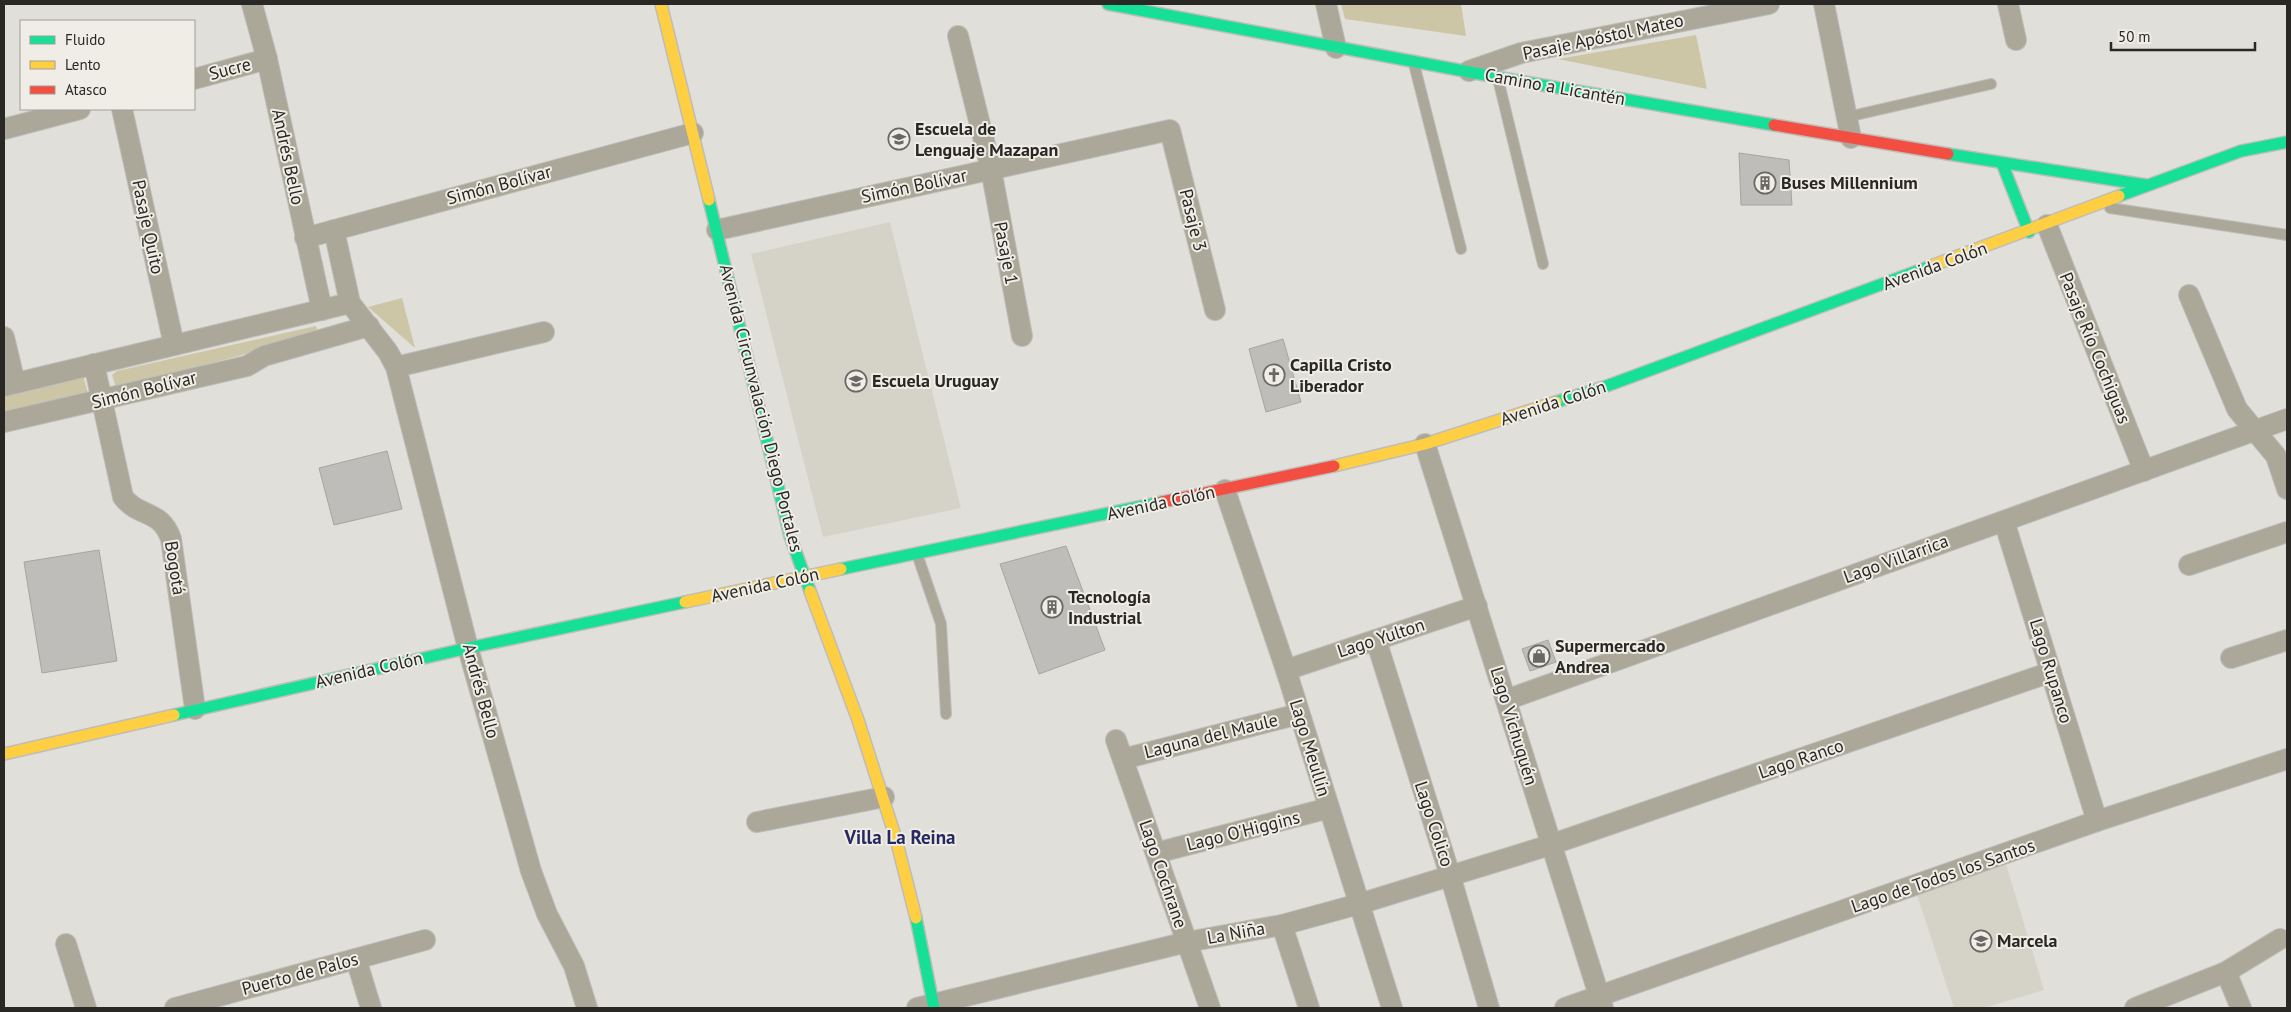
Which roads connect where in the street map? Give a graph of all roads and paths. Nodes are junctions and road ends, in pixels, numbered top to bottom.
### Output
1 (252, 4) edge
2 (661, 4) edge
3 (1108, 4) edge
4 (1326, 4) edge
5 (1769, 4) edge
6 (1824, 4) edge
7 (2008, 4) edge
8 (958, 36) dead end
9 (2016, 40) dead end
10 (1336, 48) junction
11 (267, 59) junction
12 (1414, 63) junction
13 (1468, 72) junction
14 (1498, 78) junction
15 (195, 79) edge
16 (1991, 84) dead end
17 (76, 110) edge
18 (122, 110) edge
19 (1847, 117) junction
20 (4, 129) edge
21 (1170, 130) joint
22 (693, 132) junction
23 (1851, 138) junction
24 (2287, 142) edge
25 (2002, 163) junction
26 (991, 169) junction
27 (2147, 185) junction
28 (2096, 206) junction
29 (2038, 228) junction
30 (334, 230) junction
31 (717, 230) junction
32 (2287, 235) edge
33 (305, 238) junction
34 (1461, 249) dead end
35 (1542, 264) dead end
36 (2189, 295) dead end
37 (350, 303) junction
38 (322, 310) junction
39 (1214, 310) dead end
40 (369, 326) junction
41 (544, 332) dead end
42 (1022, 336) dead end
43 (4, 337) edge
44 (174, 345) junction
45 (94, 364) junction
46 (396, 367) junction
47 (9, 384) edge
48 (101, 401) junction
49 (2287, 419) edge
50 (4, 422) edge
51 (2256, 430) junction
52 (1425, 444) junction
53 (2144, 470) junction
54 (2287, 489) edge
55 (1225, 490) junction
56 (2004, 521) junction
57 (2287, 532) edge
58 (917, 553) junction
59 (2189, 565) dead end
60 (805, 576) junction
61 (1477, 606) junction
62 (1376, 640) junction
63 (2287, 640) edge
64 (468, 648) junction
65 (2231, 658) dead end
66 (1286, 670) junction
67 (2051, 672) junction
68 (1506, 700) junction
69 (195, 709) junction
70 (946, 714) dead end
71 (1300, 714) junction
72 (1119, 749) joint
73 (4, 754) edge
74 (2285, 766) edge
75 (884, 797) junction
76 (1329, 808) junction
77 (2097, 821) junction
78 (757, 822) dead end
79 (1550, 845) junction
80 (1156, 853) junction
81 (1450, 875) junction
82 (1358, 904) junction
83 (1282, 924) junction
84 (425, 940) dead end
85 (2280, 940) dead end
86 (1187, 942) junction
87 (66, 944) dead end
88 (356, 959) junction
89 (2226, 972) junction
90 (1602, 1003) edge
91 (928, 1007) edge
92 (86, 1008) edge
93 (175, 1008) edge
94 (371, 1008) edge
95 (587, 1008) edge
96 (1210, 1008) edge
97 (1309, 1008) edge
98 (1392, 1008) edge
99 (1489, 1008) edge
100 (1565, 1008) edge
101 (2135, 1008) edge
102 (2241, 1008) edge

1 - 11 street, Andrés Bello
2 - 22 street, Avenida Circunvalación Diego Portales
3 - 10 street, Camino a Licantén
4 - 10 street
5 - 13 street, Pasaje Apóstol Mateo
6 - 19 street
7 - 9 street
8 - 26 street, Pasaje 1
10 - 12 street, Camino a Licantén
11 - 15 street, Sucre
11 - 33 street, Andrés Bello
12 - 13 street, Camino a Licantén
12 - 34 lane
13 - 14 street, Camino a Licantén
14 - 23 street, Camino a Licantén
14 - 35 lane
16 - 19 lane
17 - 20 street
18 - 44 street, Pasaje Quito
19 - 23 street
21 - 26 street, Simón Bolívar
21 - 39 street, Pasaje 3
22 - 30 street, Simón Bolívar
22 - 31 street, Avenida Circunvalación Diego Portales
23 - 25 street, Camino a Licantén
24 - 27 street, Avenida Colón
25 - 27 street, Camino a Licantén
25 - 29 street
26 - 31 street, Simón Bolívar
26 - 42 street, Pasaje 1
27 - 28 street, Avenida Colón
28 - 29 street, Avenida Colón
28 - 32 lane
29 - 52 street, Avenida Colón
29 - 53 street, Pasaje Río Cochiguas
30 - 33 street, Simón Bolívar
30 - 37 street, Andrés Bello
31 - 60 street, Avenida Circunvalación Diego Portales
33 - 38 street, Andrés Bello
36 - 51 street
37 - 38 street, Simón Bolívar
37 - 40 street, Andrés Bello
38 - 44 street, Simón Bolívar
40 - 46 street, Andrés Bello
40 - 48 street, Simón Bolívar
41 - 46 street
43 - 47 street
44 - 45 street, Simón Bolívar
45 - 47 street, Simón Bolívar
45 - 48 street, Bogotá
46 - 64 street, Andrés Bello
48 - 50 street, Simón Bolívar
48 - 69 street, Bogotá
49 - 51 street, Lago Villarrica
51 - 53 street, Lago Villarrica
51 - 54 street
52 - 55 street, Avenida Colón
52 - 61 street, Lago Vichuquén
53 - 56 street, Lago Villarrica
55 - 58 street, Avenida Colón
55 - 66 street, Lago Meullín
56 - 67 street, Lago Rupanco
56 - 68 street, Lago Villarrica
57 - 59 street
58 - 60 street, Avenida Colón
58 - 70 lane
60 - 64 street, Avenida Colón
60 - 75 street, Avenida Circunvalación Diego Portales
61 - 62 street, Lago Yulton
61 - 68 street, Lago Vichuquén
62 - 66 street, Lago Yulton
62 - 81 street, Lago Colico
63 - 65 street
64 - 69 street, Avenida Colón
64 - 95 street, Andrés Bello
66 - 71 street, Lago Meullín
67 - 77 street, Lago Rupanco
67 - 79 street, Lago Ranco
68 - 79 street, Lago Vichuquén
69 - 73 street, Avenida Colón
71 - 72 street, Laguna del Maule
71 - 76 street, Lago Meullín
72 - 80 street, Lago Cochrane
74 - 77 street, Lago de Todos los Santos
75 - 78 street
75 - 91 street, Avenida Circunvalación Diego Portales
76 - 80 street, Lago O'Higgins
76 - 82 street, Lago Meullín
77 - 90 street, Lago de Todos los Santos
79 - 81 street, La Niña
79 - 90 street, Lago Vichuquén
80 - 86 street, Lago Cochrane
81 - 82 street, La Niña
81 - 99 street, Lago Colico
82 - 83 street, La Niña
82 - 98 street, Lago Meullín
83 - 86 street, La Niña
83 - 97 street
84 - 88 street, Puerto de Palos
85 - 89 street
86 - 91 street, La Niña
86 - 96 street, Lago Cochrane
87 - 92 street
88 - 93 street, Puerto de Palos
88 - 94 street
89 - 101 street
89 - 102 street
90 - 100 street, Lago de Todos los Santos

